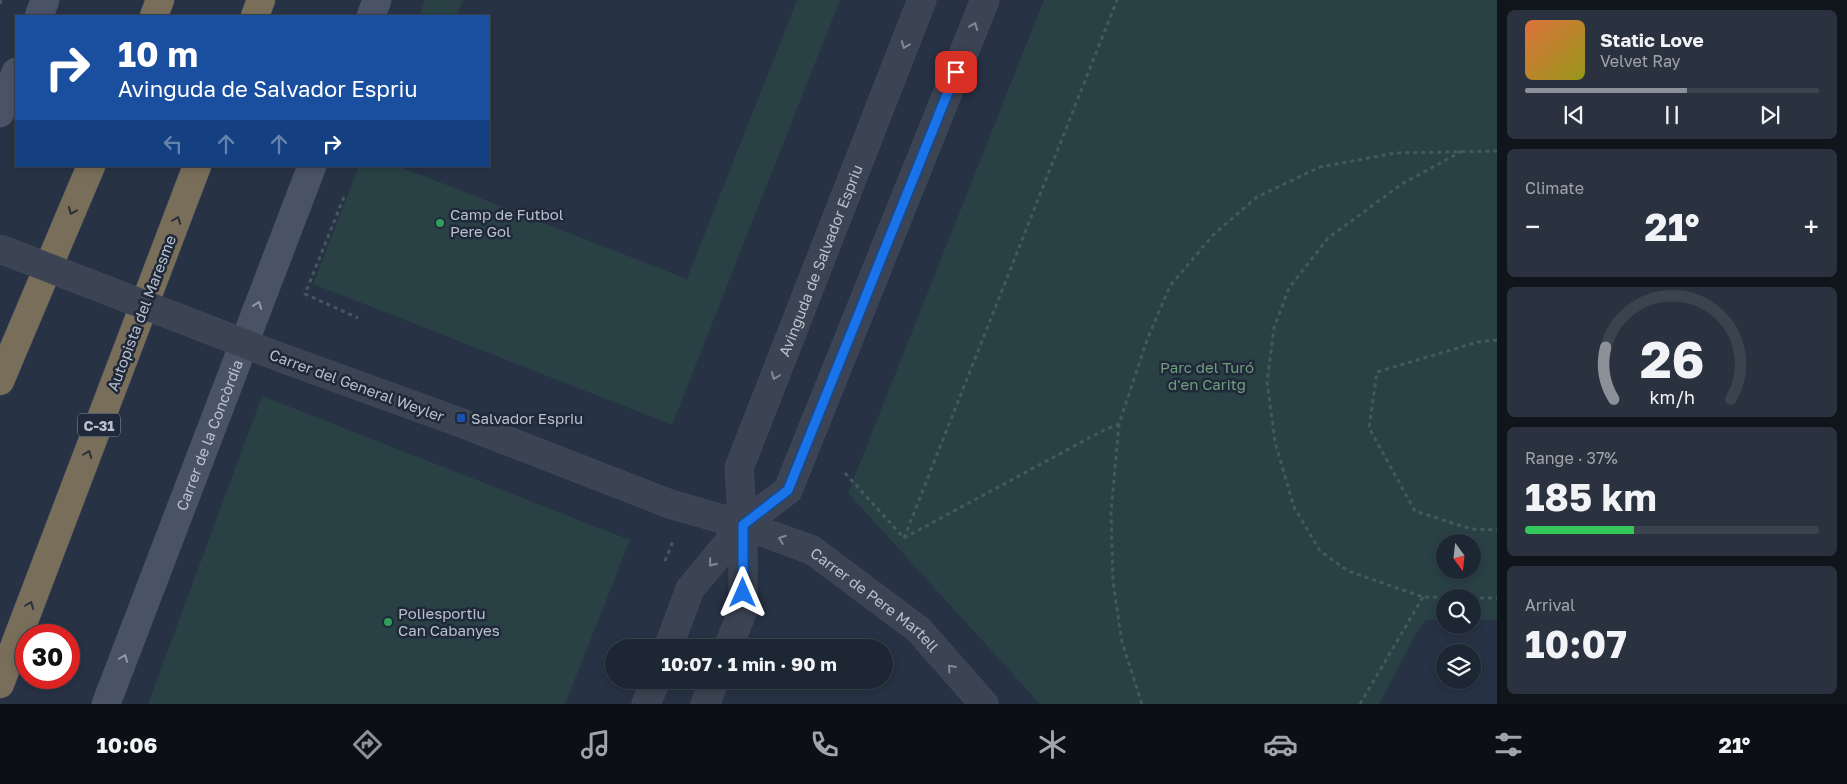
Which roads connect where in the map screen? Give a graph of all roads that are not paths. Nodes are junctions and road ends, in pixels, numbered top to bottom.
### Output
1 (45, 0) edge
2 (151, 0) edge
3 (160, 0) edge
4 (261, 0) edge
5 (377, 0) edge
6 (922, 0) edge
7 (985, 0) edge
8 (39, 15) edge
9 (147, 15) edge
10 (154, 15) edge
11 (254, 15) edge
12 (371, 15) edge
13 (15, 75) edge
14 (0, 113) edge
15 (92, 167) edge
16 (197, 167) edge
17 (312, 167) edge
18 (0, 249) edge
19 (0, 381) edge
20 (743, 525) junction
21 (671, 639) edge
22 (732, 639) edge
23 (0, 684) edge
24 (652, 689) edge
25 (711, 689) edge
26 (106, 704) edge
27 (646, 704) edge
28 (705, 704) edge
29 (984, 704) edge

1 - 8 street
2 - 9 highway
3 - 10 highway
4 - 11 highway
5 - 12 street
6 -> 20 street, Avinguda de Salvador Espriu
20 -> 7 street
13 - 14 street
15 -> 19 highway
23 -> 16 highway, Autopista del Maresme / C-31
26 -> 17 street, Carrer de la Concòrdia
18 - 20 street, Carrer del General Weyler, bridge
20 -> 21 street
20 - 22 street, Avinguda de Salvador Espriu
29 -> 20 street, Carrer de Pere Martell
24 - 27 street
25 - 28 street

